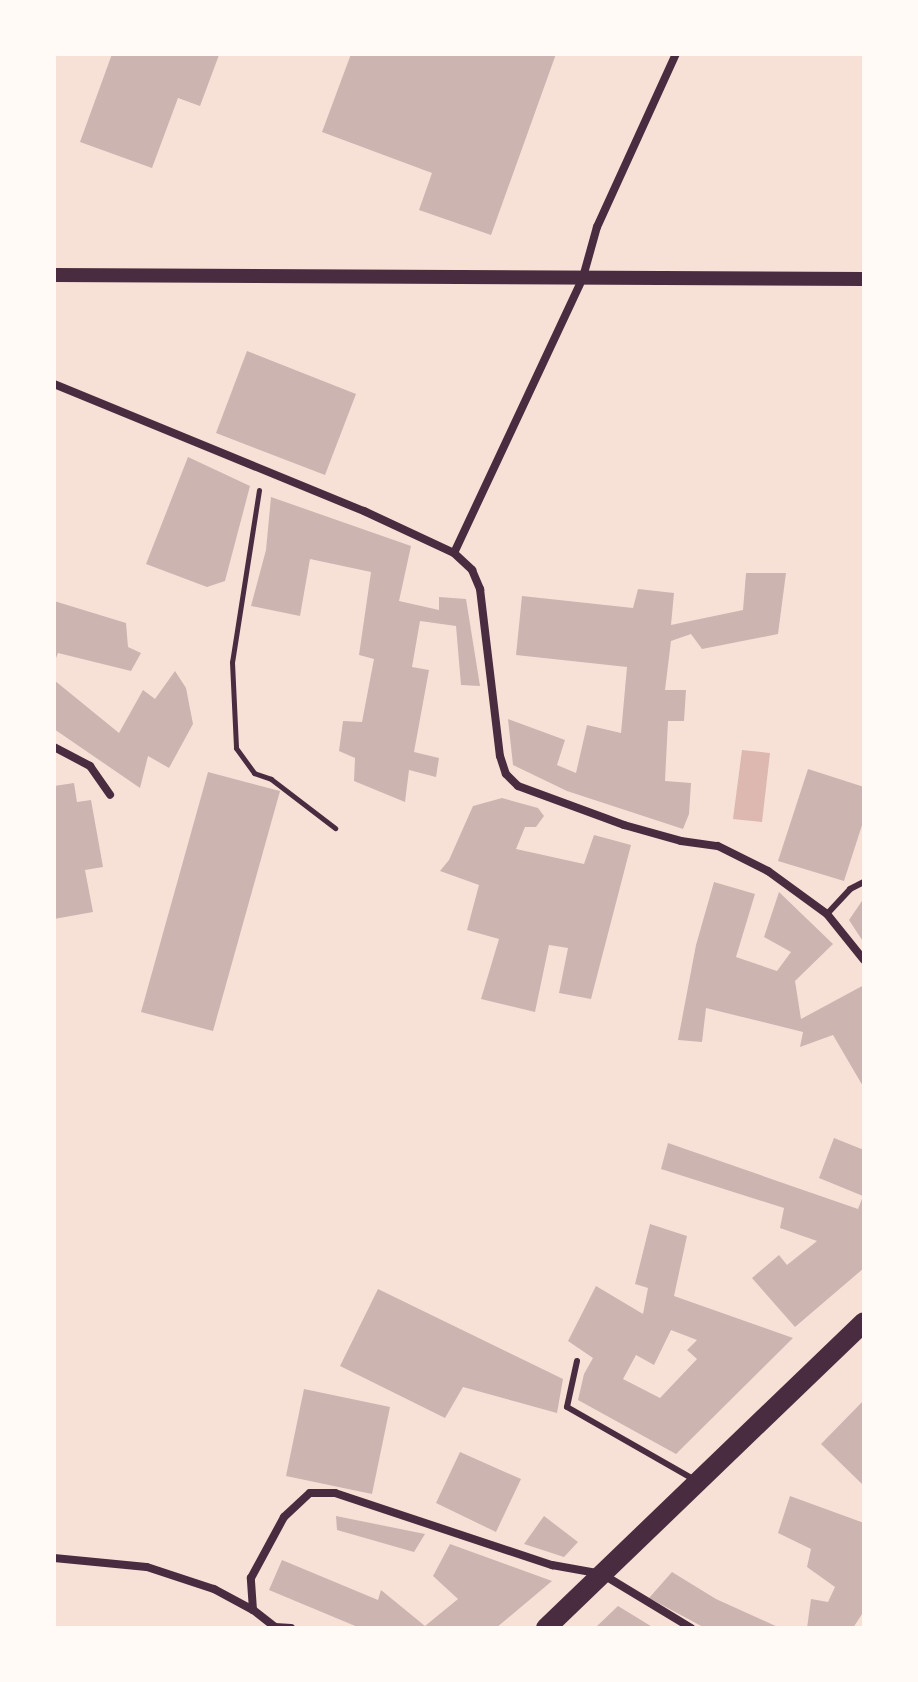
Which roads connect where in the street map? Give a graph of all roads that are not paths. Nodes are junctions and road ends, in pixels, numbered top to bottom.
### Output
1 (676, 54) edge
2 (54, 275) edge
3 (583, 277) junction
4 (864, 279) edge
5 (54, 384) edge
6 (454, 553) junction
7 (54, 747) edge
8 (110, 795) dead end
9 (864, 882) edge
10 (827, 914) junction
11 (864, 960) edge
12 (864, 1322) edge
13 (577, 1361) dead end
14 (698, 1482) junction
15 (54, 1558) edge
16 (602, 1574) junction
17 (253, 1610) junction
18 (291, 1628) edge
19 (546, 1628) edge
20 (691, 1628) edge

1 - 3 street
2 - 3 street
3 - 4 street
3 - 6 street
5 - 6 street
6 - 10 street
7 - 8 street
9 - 10 lane
10 - 11 street
12 - 14 main road
13 - 14 lane
14 - 16 main road
15 - 17 street
16 - 17 street
16 - 19 main road
16 - 20 street
17 - 18 street

